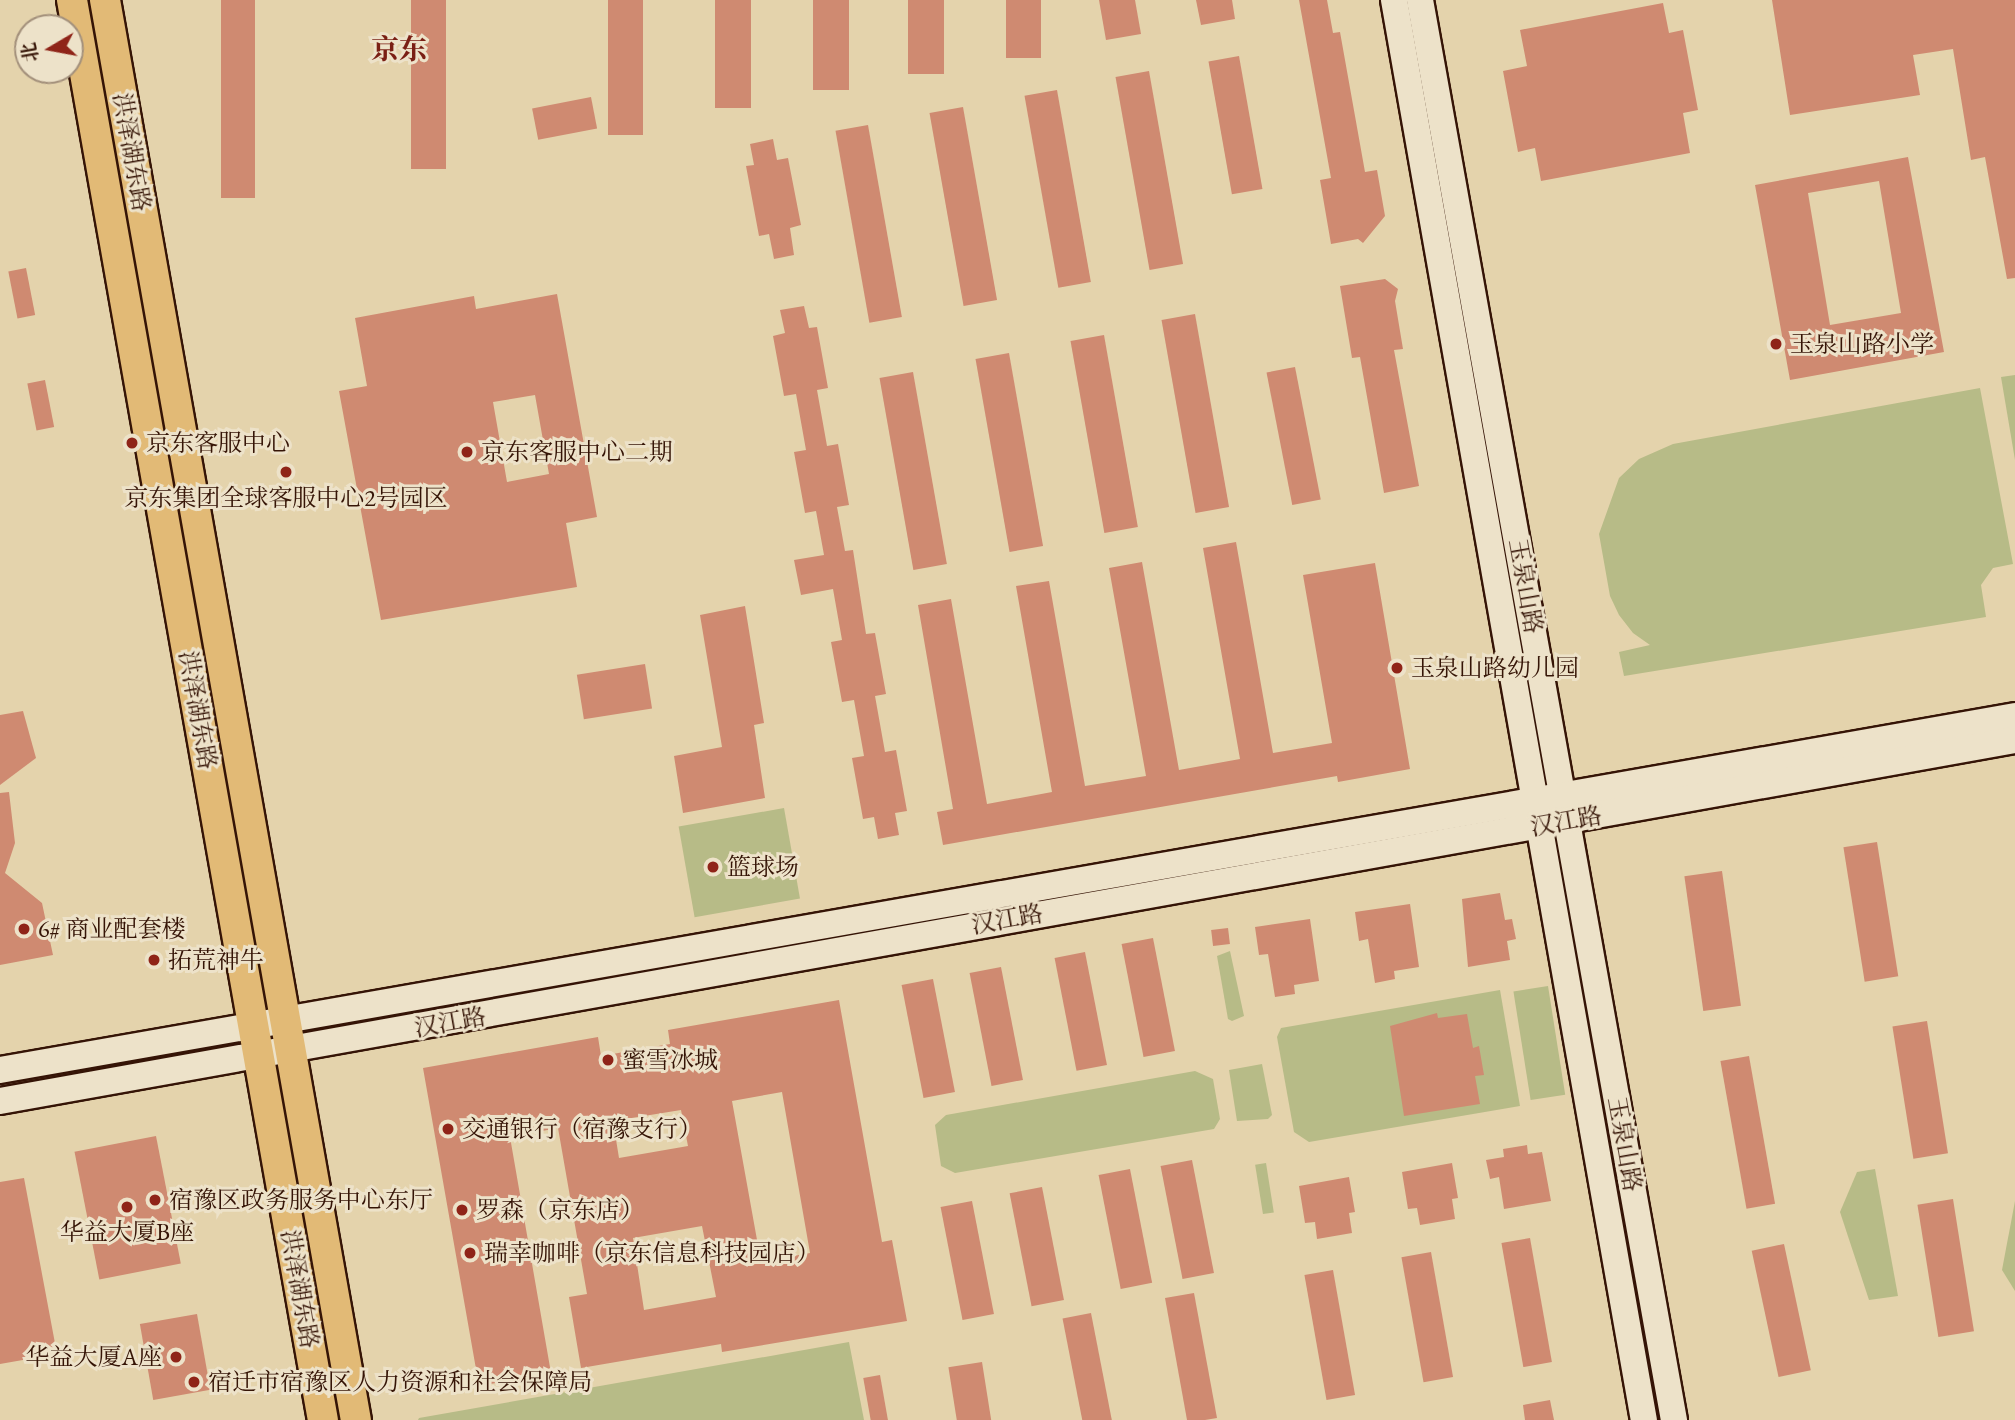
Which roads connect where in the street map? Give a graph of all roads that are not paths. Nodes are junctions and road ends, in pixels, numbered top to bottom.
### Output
1 (72, 0) edge
2 (105, 0) edge
3 (1394, 0) edge
4 (1420, 0) edge
5 (2015, 716) edge
6 (2015, 740) edge
7 (1566, 808) junction
8 (1538, 813) junction
9 (285, 1021) junction
10 (255, 1026) junction
11 (291, 1051) junction
12 (260, 1056) junction
13 (0, 1070) edge
14 (0, 1101) edge
15 (323, 1420) edge
16 (356, 1420) edge
17 (1644, 1420) edge
18 (1674, 1420) edge

1 - 10 main road, 洪泽湖东路
2 - 9 main road, 洪泽湖东路
3 - 8 street, 玉泉山路
4 - 7 street, 玉泉山路
5 - 7 street, 汉江路
6 - 7 street, 汉江路
7 - 8 street, 汉江路
7 - 18 street, 玉泉山路
8 - 9 street, 汉江路
8 - 11 street, 汉江路
8 - 17 street, 玉泉山路
9 - 10 street, 汉江路
9 - 11 main road, 洪泽湖东路
10 - 12 main road, 洪泽湖东路
10 - 13 street, 汉江路
11 - 12 street, 汉江路
11 - 16 main road, 洪泽湖东路
12 - 14 street, 汉江路
12 - 15 main road, 洪泽湖东路

